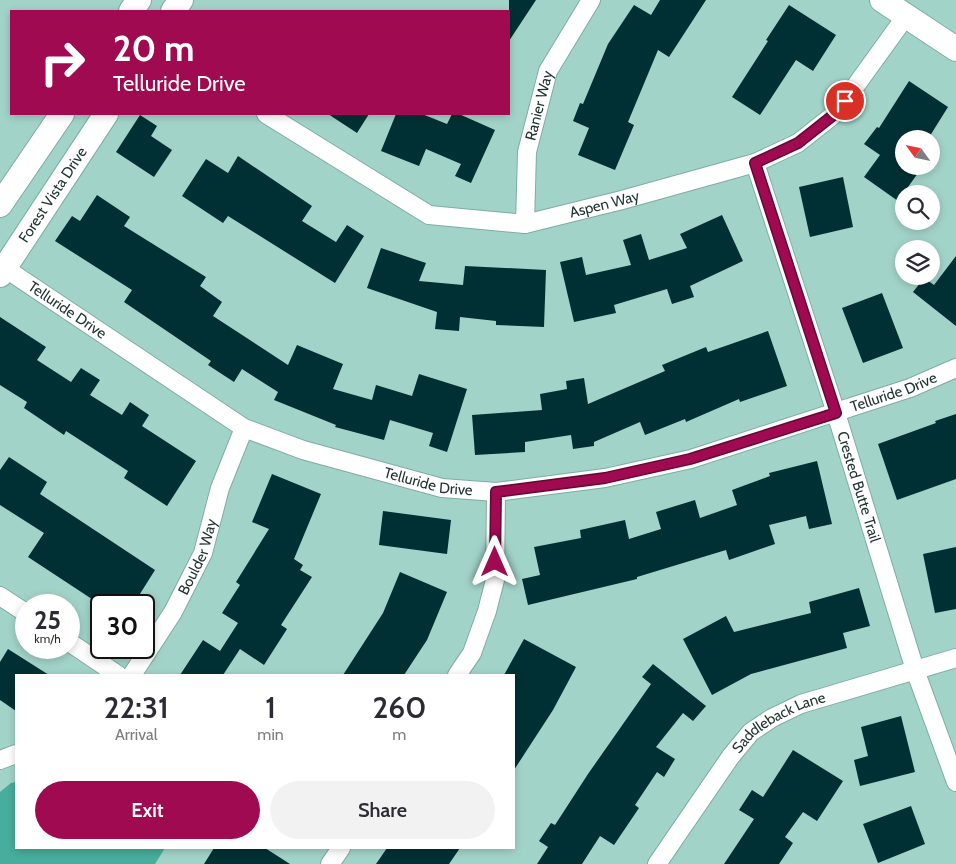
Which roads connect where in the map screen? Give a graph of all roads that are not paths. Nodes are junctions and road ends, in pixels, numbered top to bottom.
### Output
1 (591, 0) edge
2 (882, 0) edge
3 (906, 16) junction
4 (956, 49) edge
5 (61, 115) edge
6 (105, 115) edge
7 (268, 115) edge
8 (755, 163) junction
9 (0, 205) edge
10 (525, 224) junction
11 (2, 269) edge
12 (956, 368) edge
13 (836, 413) junction
14 (244, 428) junction
15 (496, 492) junction
16 (0, 596) edge
17 (15, 606) edge
18 (80, 649) edge
19 (956, 658) edge
20 (915, 670) junction
21 (117, 674) edge
22 (133, 674) edge
23 (458, 674) edge
24 (15, 754) edge
25 (0, 760) edge
26 (956, 782) edge
27 (340, 849) edge
28 (330, 864) edge
29 (657, 864) edge

1 - 10 street, Ranier Way
2 - 3 main road
3 - 4 main road
3 - 8 street, Aspen Way
5 - 9 main road
6 - 11 main road, Forest Vista Drive
7 - 10 street, Aspen Way
8 - 10 street, Aspen Way
8 - 13 street, Crested Butte Trail
11 - 14 street, Telluride Drive
12 - 13 street, Telluride Drive
13 - 15 street, Telluride Drive
13 - 20 street, Crested Butte Trail
14 - 15 street, Telluride Drive
14 - 22 street, Boulder Way
15 - 23 street
16 - 17 street
18 - 21 street
19 - 20 street, Saddleback Lane
20 - 26 street, Crested Butte Trail
20 - 29 street, Saddleback Lane
24 - 25 street
27 - 28 street

